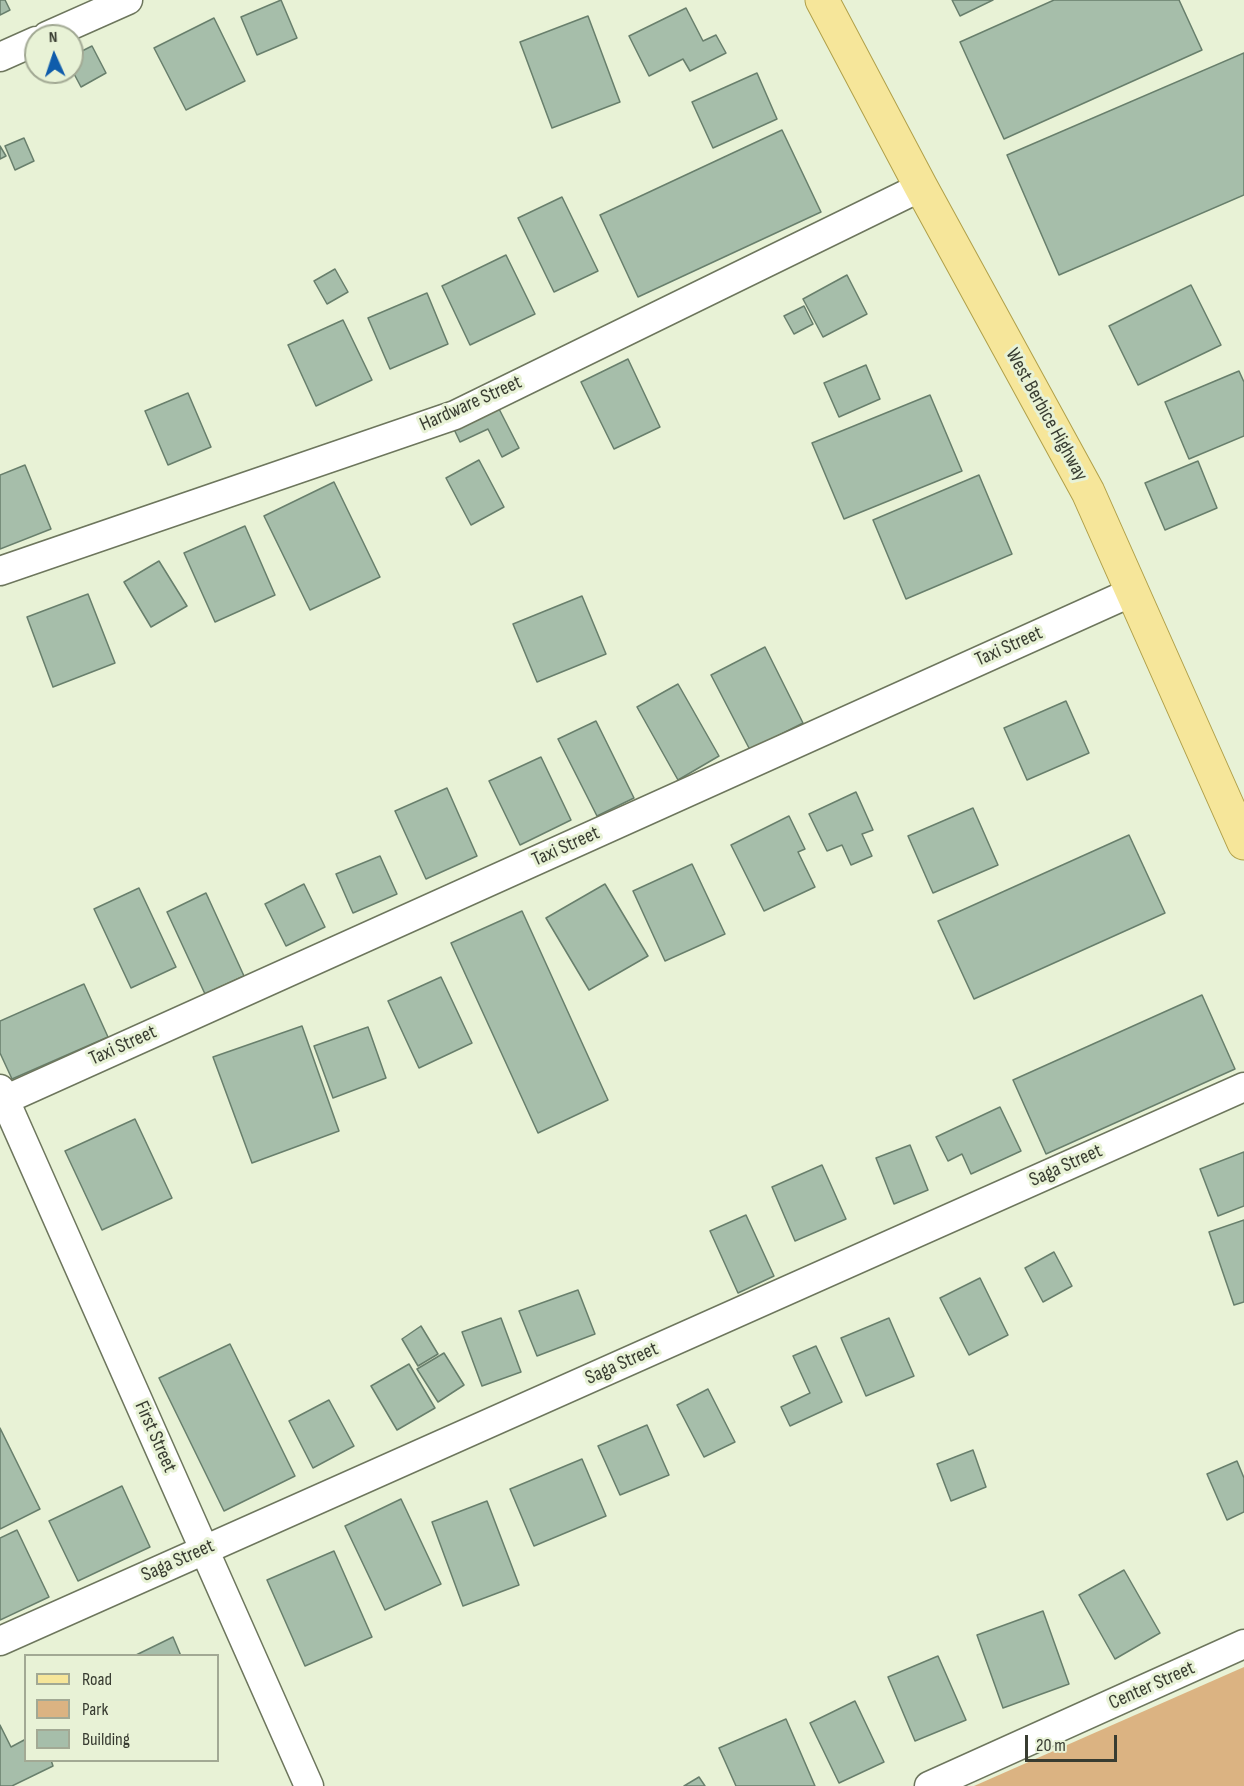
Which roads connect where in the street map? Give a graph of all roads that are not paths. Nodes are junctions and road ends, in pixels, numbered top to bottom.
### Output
1 (128, 0) edge
2 (822, 0) edge
3 (74, 24) edge
4 (24, 46) edge
5 (0, 57) edge
6 (921, 187) junction
7 (0, 571) edge
8 (1132, 592) junction
9 (1244, 843) edge
10 (1244, 1087) edge
11 (2, 1097) edge
12 (205, 1549) junction
13 (0, 1641) edge
14 (1244, 1644) edge
15 (309, 1786) edge
16 (929, 1786) edge

1 - 3 street
2 - 6 main road, West Berbice Highway
4 - 5 street
6 - 7 street, Hardware Street
6 - 8 main road, West Berbice Highway
8 - 9 main road, West Berbice Highway
8 - 11 street, Taxi Street
10 - 12 street, Saga Street
11 - 12 street, First Street
12 - 13 street, Saga Street
12 - 15 street, First Street
14 - 16 street, Center Street

